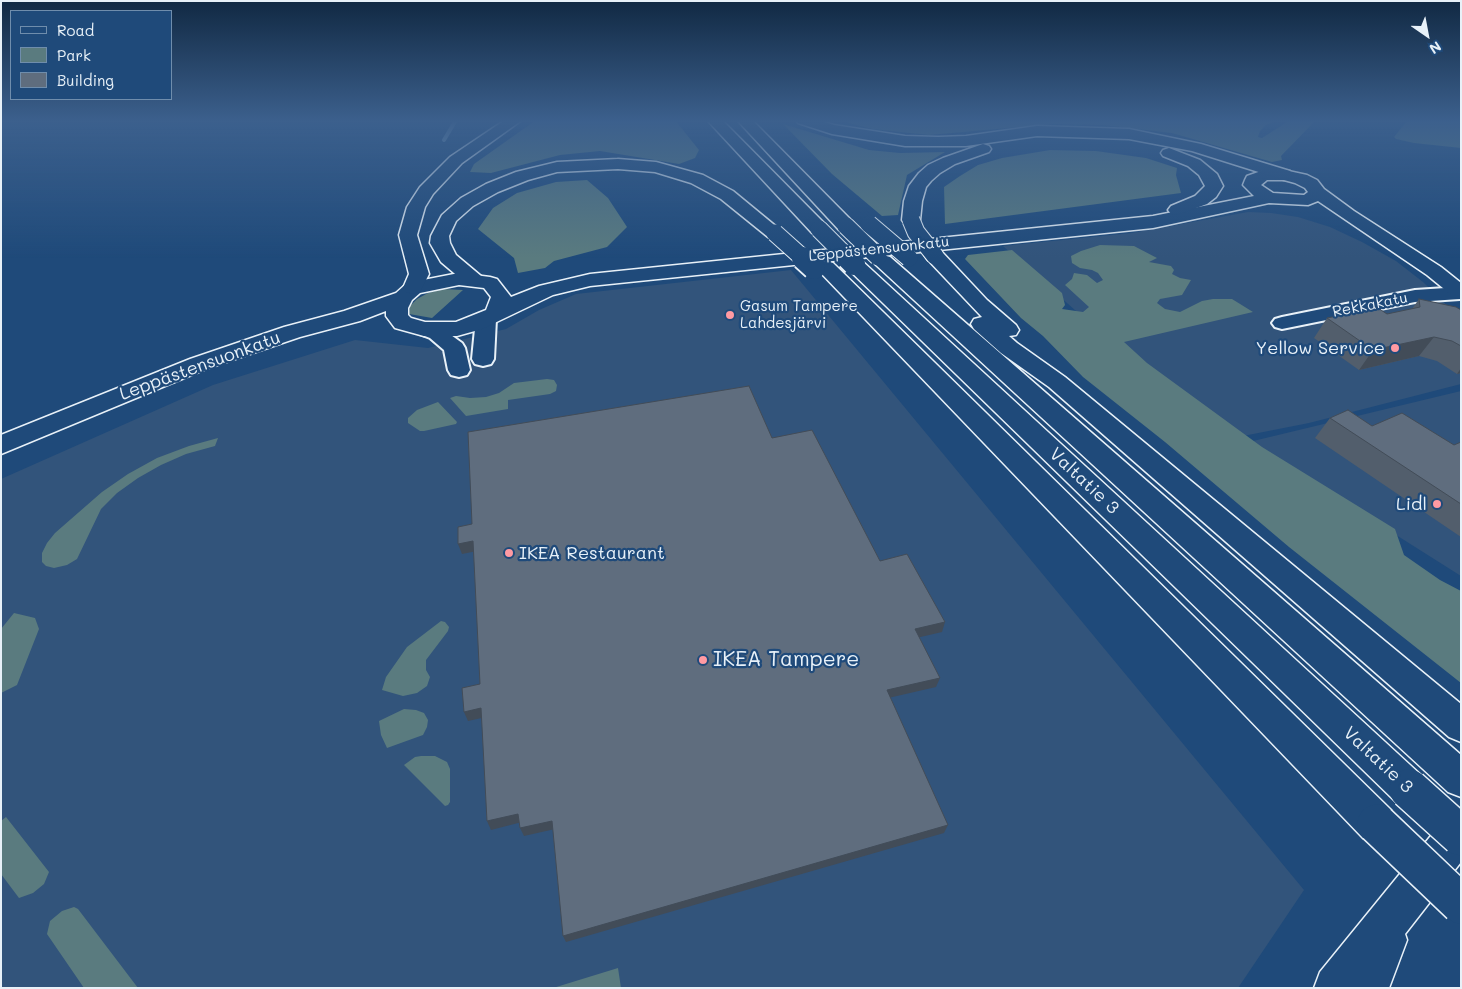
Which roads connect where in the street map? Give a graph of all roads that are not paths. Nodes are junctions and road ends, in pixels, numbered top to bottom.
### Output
1 (450, 166) edge
2 (574, 166) edge
3 (645, 166) edge
4 (752, 166) edge
5 (789, 166) edge
6 (796, 166) edge
7 (938, 166) edge
8 (1197, 166) edge
9 (1227, 166) edge
10 (1255, 166) edge
11 (1286, 176) junction
12 (1314, 180) junction
13 (1262, 192) junction
14 (1177, 210) junction
15 (1390, 243) junction
16 (896, 260) junction
17 (831, 266) junction
18 (482, 282) junction
19 (408, 293) junction
20 (1460, 293) edge
21 (490, 316) junction
22 (1282, 323) dead end
23 (414, 326) junction
24 (483, 359) dead end
25 (459, 370) dead end
26 (1057, 382) junction
27 (1, 445) edge
28 (1, 459) edge
29 (1461, 726) edge
30 (1449, 768) edge
31 (1461, 830) edge
32 (1461, 836) edge
33 (1461, 904) edge
34 (1396, 913) junction
35 (1336, 988) edge
36 (1367, 988) edge

1 - 19 main road
2 - 18 main road, bridge
3 - 17 main road, bridge
4 - 17 main road, Valtatie 3, bridge
5 - 16 main road, Valtatie 3, bridge
6 - 16 main road, bridge
7 - 26 main road, bridge
8 - 14 main road
9 - 13 main road
10 - 11 main road
11 - 12 main road
11 - 13 main road
12 - 13 main road
12 - 15 main road
13 - 14 main road, Leppästensuonkatu
13 - 15 main road
13 - 21 main road, Leppästensuonkatu
14 - 18 main road, Leppästensuonkatu
15 - 20 main road
16 - 26 main road
16 - 30 main road, Valtatie 3
17 - 32 main road, Valtatie 3, bridge
17 - 33 main road, bridge
18 - 19 main road, Leppästensuonkatu
18 - 21 main road
19 - 23 main road
19 - 27 main road, Leppästensuonkatu
20 - 22 street, Rekkakatu
21 - 23 main road, Leppästensuonkatu
21 - 24 street
23 - 25 street
23 - 28 main road, Leppästensuonkatu
26 - 29 main road
31 - 34 main road
34 - 35 main road
34 - 36 main road

